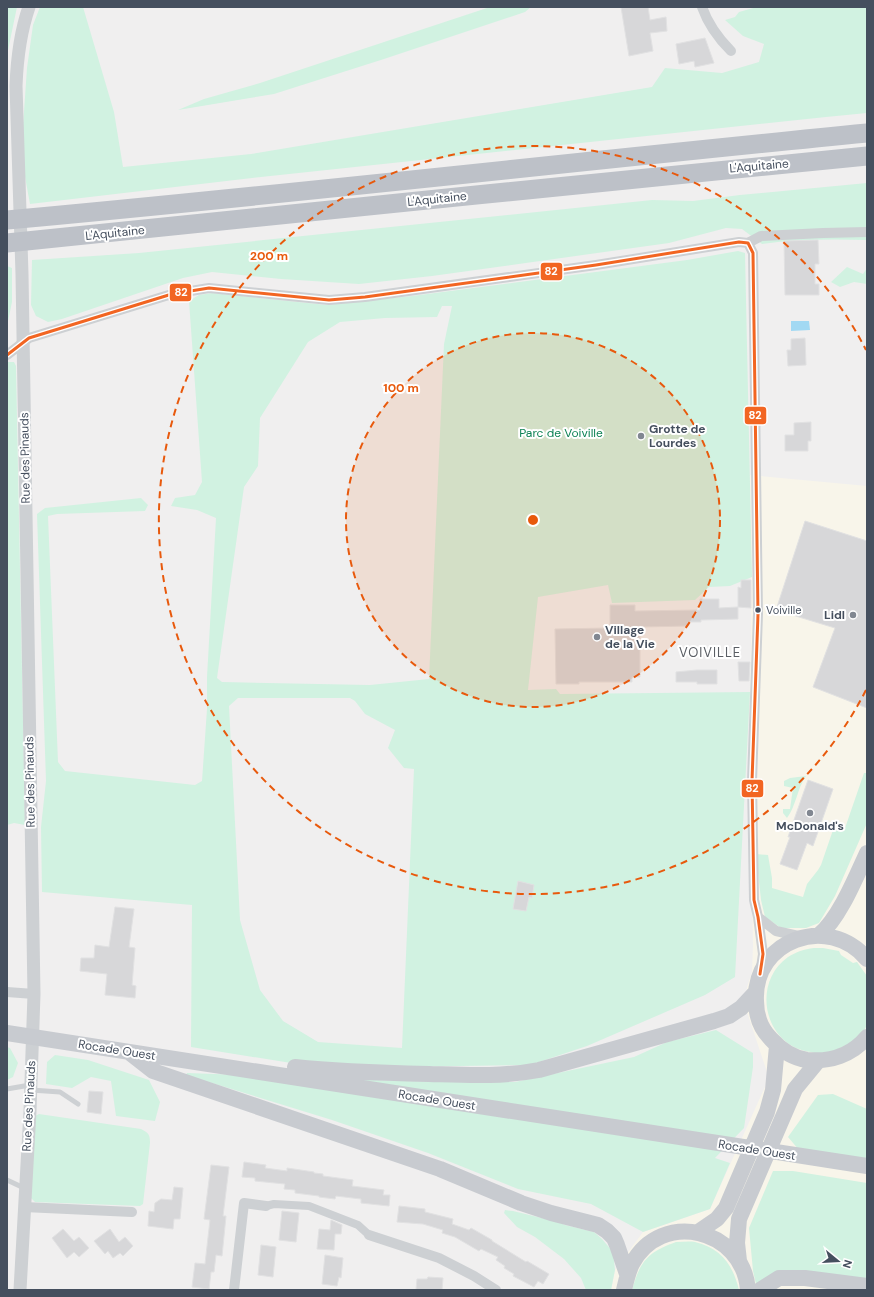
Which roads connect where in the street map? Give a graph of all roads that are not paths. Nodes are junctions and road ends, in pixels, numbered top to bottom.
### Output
1 (29, 7) edge
2 (702, 7) edge
3 (731, 51) dead end
4 (12, 86) edge
5 (867, 133) edge
6 (867, 156) edge
7 (7, 220) edge
8 (867, 232) edge
9 (7, 243) edge
10 (743, 243) junction
11 (23, 343) junction
12 (7, 355) edge
13 (867, 853) edge
14 (758, 917) junction
15 (819, 935) junction
16 (803, 937) junction
17 (867, 959) edge
18 (760, 974) junction
19 (7, 992) edge
20 (755, 993) junction
21 (34, 994) junction
22 (10, 1033) edge
23 (867, 1040) edge
24 (777, 1046) junction
25 (129, 1052) junction
26 (818, 1061) junction
27 (206, 1064) junction
28 (31, 1087) junction
29 (7, 1088) edge
30 (78, 1104) dead end
31 (867, 1166) edge
32 (7, 1180) edge
33 (25, 1188) junction
34 (266, 1206) joint
35 (24, 1207) junction
36 (132, 1212) dead end
37 (698, 1232) junction
38 (369, 1235) joint
39 (739, 1261) junction
40 (627, 1274) junction
41 (867, 1286) edge
42 (20, 1290) edge
43 (234, 1290) edge
44 (496, 1290) edge
45 (624, 1290) edge
46 (748, 1290) edge
47 (760, 1290) edge

1 - 4 street, Rue des Pinauds
2 - 3 street
4 - 11 street, Rue des Pinauds
5 - 7 highway, L'Aquitaine
6 - 9 highway, L'Aquitaine
8 - 10 street
10 - 11 street
10 - 14 street
11 - 12 street
11 - 21 street, Rue des Pinauds
13 - 15 main road
14 - 16 street
14 - 18 street
15 - 16 main road
15 - 17 main road
16 - 18 main road
18 - 20 main road
19 - 21 street
20 - 24 main road
20 - 27 main road
21 - 28 street, Rue des Pinauds
22 - 25 main road, Rocade Ouest
23 - 26 main road
24 - 26 main road
24 - 37 main road
25 - 27 main road, Rocade Ouest
25 - 40 main road
26 - 39 main road
27 - 31 main road, Rocade Ouest
28 - 29 lane
28 - 30 lane
28 - 33 street, Rue des Pinauds
32 - 33 lane
33 - 35 street, Rue des Pinauds
34 - 38 street
34 - 43 street
35 - 36 street
35 - 42 street, Rue des Pinauds
37 - 39 main road
37 - 40 main road
38 - 44 street
39 - 46 main road
40 - 45 main road
41 - 47 main road

